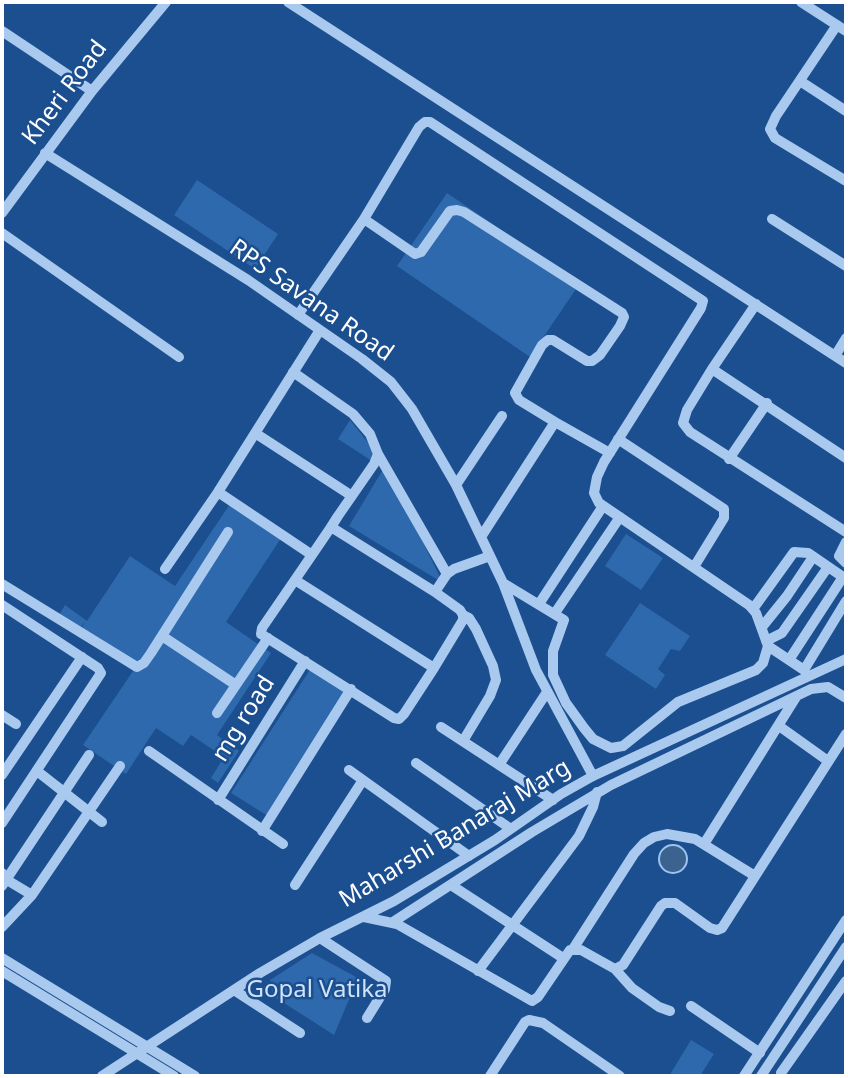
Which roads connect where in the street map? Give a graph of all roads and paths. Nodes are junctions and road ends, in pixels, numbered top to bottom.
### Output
1 (166, 2) edge
2 (288, 2) edge
3 (801, 2) edge
4 (837, 25) junction
5 (2, 31) edge
6 (846, 32) edge
7 (800, 81) junction
8 (92, 91) junction
9 (846, 111) edge
10 (45, 153) junction
11 (846, 181) edge
12 (3, 210) edge
13 (364, 219) junction
14 (772, 219) dead end
15 (2, 233) edge
16 (846, 266) edge
17 (755, 304) junction
18 (299, 315) junction
19 (320, 330) junction
20 (846, 338) edge
21 (835, 356) junction
22 (179, 357) dead end
23 (846, 363) edge
24 (712, 369) junction
25 (293, 372) junction
26 (767, 403) junction
27 (502, 415) dead end
28 (555, 422) junction
29 (255, 433) junction
30 (618, 439) junction
31 (610, 453) junction
32 (378, 454) junction
33 (846, 457) edge
34 (729, 458) junction
35 (456, 485) junction
36 (218, 492) junction
37 (352, 496) junction
38 (603, 506) junction
39 (620, 517) junction
40 (331, 527) junction
41 (228, 532) dead end
42 (846, 532) edge
43 (481, 537) junction
44 (846, 542) edge
45 (312, 555) junction
46 (490, 556) junction
47 (813, 556) junction
48 (846, 563) edge
49 (694, 567) junction
50 (828, 567) junction
51 (165, 569) dead end
52 (447, 574) junction
53 (845, 578) edge
54 (295, 580) junction
55 (503, 583) junction
56 (2, 584) edge
57 (435, 592) junction
58 (846, 601) edge
59 (539, 604) junction
60 (2, 605) edge
61 (753, 609) junction
62 (555, 613) junction
63 (463, 615) junction
64 (762, 627) junction
65 (162, 636) junction
66 (268, 639) junction
67 (767, 643) junction
68 (82, 657) junction
69 (846, 659) edge
70 (789, 660) junction
71 (305, 661) junction
72 (434, 668) junction
73 (236, 685) junction
74 (351, 689) junction
75 (547, 692) junction
76 (796, 697) junction
77 (846, 698) edge
78 (217, 713) dead end
79 (2, 715) edge
80 (16, 724) dead end
81 (779, 726) junction
82 (441, 727) dead end
83 (846, 734) edge
84 (463, 741) junction
85 (149, 751) dead end
86 (89, 755) dead end
87 (828, 761) junction
88 (416, 763) dead end
89 (499, 765) junction
90 (120, 766) dead end
91 (349, 770) dead end
92 (37, 771) junction
93 (2, 775) edge
94 (593, 776) junction
95 (363, 780) junction
96 (64, 792) junction
97 (597, 792) junction
98 (218, 800) junction
99 (553, 800) junction
100 (89, 813) junction
101 (102, 822) dead end
102 (2, 823) edge
103 (511, 829) junction
104 (262, 831) junction
105 (283, 844) dead end
106 (704, 844) junction
107 (469, 856) junction
108 (755, 876) junction
109 (3, 880) edge
110 (295, 885) dead end
111 (451, 885) junction
112 (32, 895) junction
113 (363, 917) junction
114 (846, 920) edge
115 (393, 922) junction
116 (511, 925) junction
117 (2, 927) edge
118 (320, 938) junction
119 (846, 947) edge
120 (573, 949) junction
121 (563, 957) junction
122 (2, 958) edge
123 (615, 969) junction
124 (2, 971) edge
125 (478, 971) junction
126 (846, 981) edge
127 (234, 990) junction
128 (691, 1006) dead end
129 (670, 1011) dead end
130 (367, 1018) dead end
131 (300, 1033) dead end
132 (147, 1047) junction
133 (760, 1053) junction
134 (138, 1054) junction
135 (781, 1073) dead end
136 (102, 1076) edge
137 (174, 1076) edge
138 (195, 1076) edge
139 (490, 1076) edge
140 (620, 1076) edge
141 (744, 1076) edge
142 (761, 1076) edge

1 - 8 street, Kheri Road
2 - 17 street
3 - 4 street
4 - 6 street
4 - 7 street
5 - 8 street
7 - 9 street
7 - 11 street
8 - 10 street, Kheri Road
10 - 12 street, Kheri Road
10 - 18 street, RPS Savana Road
13 - 18 street
13 - 28 street
13 - 30 street
14 - 16 street
15 - 22 street
17 - 21 street
17 - 24 street
18 - 19 street, RPS Savana Road
19 - 25 street
19 - 35 street, RPS Savana Road
20 - 21 street
21 - 23 street
24 - 26 street
24 - 34 street
25 - 29 street
25 - 32 street
26 - 33 street
26 - 34 street
27 - 35 street
28 - 31 street
28 - 43 street
29 - 36 street
29 - 37 street
30 - 31 street
30 - 49 street
31 - 38 street
32 - 37 street
32 - 52 street
34 - 42 street
35 - 43 street, RPS Savana Road
36 - 45 street
36 - 51 street
37 - 40 street
38 - 39 street
38 - 59 street
39 - 49 street
39 - 62 street
40 - 45 street
40 - 57 street
41 - 65 street
43 - 46 street, RPS Savana Road
44 - 48 street
45 - 54 street
46 - 52 street
46 - 55 street, RPS Savana Road
47 - 50 street
47 - 61 street
47 - 64 street
49 - 61 street
50 - 53 street
50 - 67 street
52 - 57 street
53 - 70 street
54 - 66 street
54 - 72 street
55 - 59 street
55 - 75 street, RPS Savana Road
56 - 65 street
57 - 63 street
58 - 70 street
59 - 62 street
60 - 68 street
61 - 64 street
62 - 67 street
63 - 72 street
63 - 84 street
64 - 67 street
65 - 73 street
66 - 71 street
66 - 73 street
67 - 70 street
68 - 92 street
68 - 93 street
69 - 94 street, Maharshi Banaraj Marg
71 - 74 street
71 - 98 street, mg road
72 - 74 street
73 - 78 street
74 - 104 street
75 - 89 street
75 - 94 street, RPS Savana Road
76 - 77 street
76 - 81 street
76 - 97 street
79 - 80 street
81 - 87 street
81 - 106 street
82 - 84 street
83 - 87 street
84 - 89 street
85 - 98 street
86 - 96 street
87 - 108 street
88 - 103 street
89 - 99 street
90 - 100 street
91 - 95 street
92 - 96 street
92 - 102 street
94 - 99 street, Maharshi Banaraj Marg
95 - 107 street
95 - 110 street
96 - 100 street
96 - 109 street
97 - 111 street
97 - 116 street
98 - 104 street
99 - 103 street, Maharshi Banaraj Marg
100 - 101 street
100 - 112 street
103 - 107 street, Maharshi Banaraj Marg
104 - 105 street
106 - 108 street
106 - 120 street
107 - 113 street, Maharshi Banaraj Marg
108 - 123 street
109 - 112 street
111 - 115 street
111 - 116 street
112 - 117 street
113 - 115 street
113 - 118 street, Maharshi Banaraj Marg
114 - 133 street
115 - 125 street
116 - 121 street
116 - 125 street
118 - 127 street, Maharshi Banaraj Marg
118 - 130 street
119 - 142 street
120 - 121 street
120 - 123 street
121 - 125 street
122 - 132 street
123 - 129 street
124 - 134 street
126 - 135 street
127 - 131 street
127 - 132 street, Maharshi Banaraj Marg
128 - 133 street
132 - 134 street, Maharshi Banaraj Marg
132 - 138 street
133 - 141 street
134 - 136 street, Maharshi Banaraj Marg
134 - 137 street
139 - 140 street

